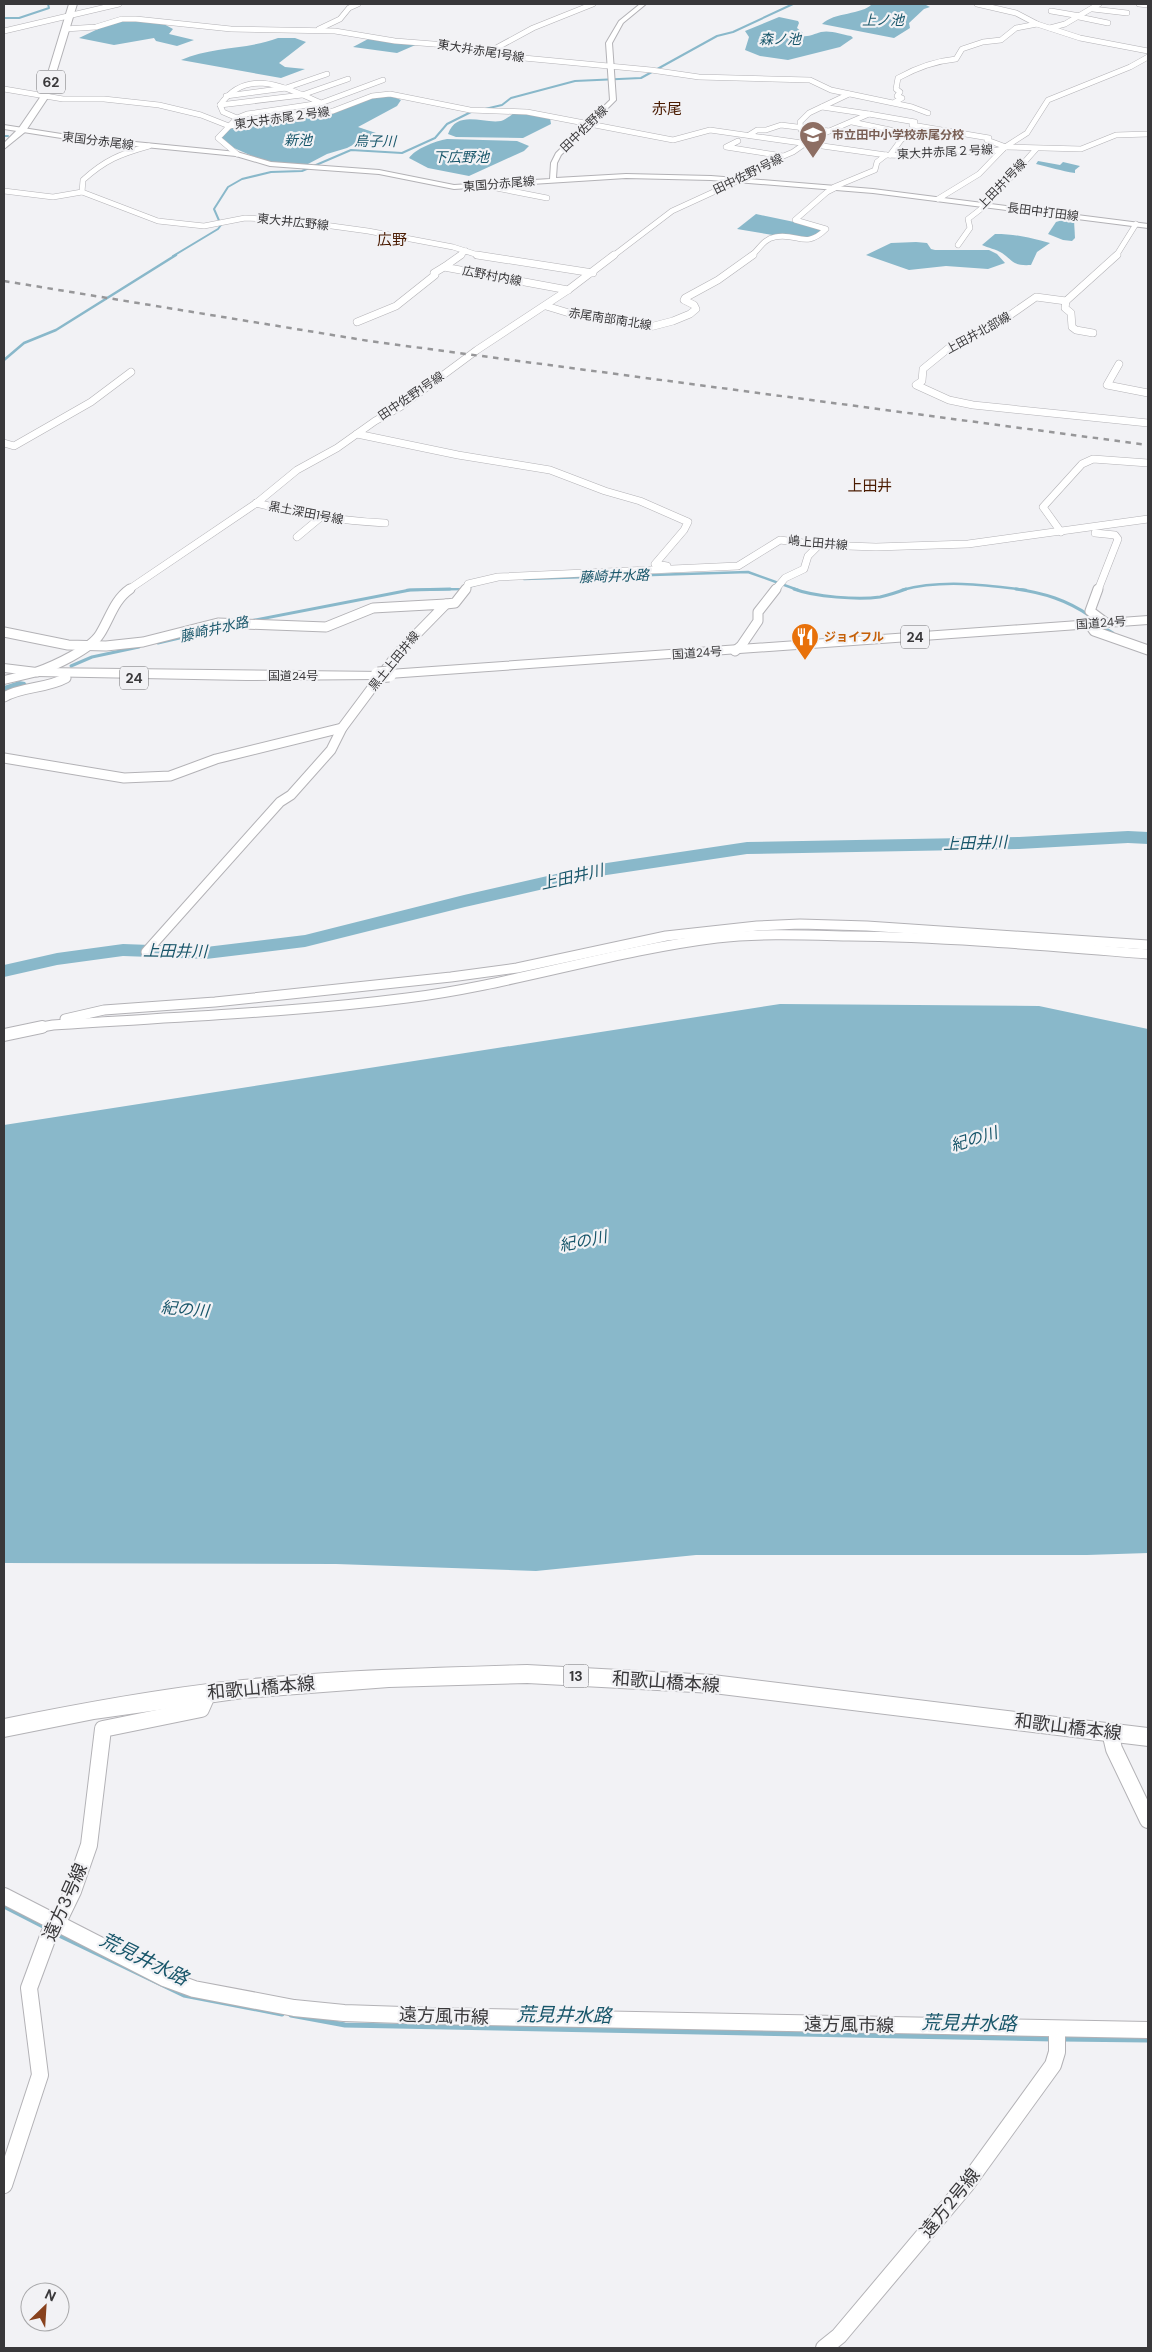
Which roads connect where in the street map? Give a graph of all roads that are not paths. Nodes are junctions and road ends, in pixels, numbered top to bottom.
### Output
1 (74, 4) edge
2 (119, 4) edge
3 (358, 4) edge
4 (593, 4) edge
5 (643, 4) edge
6 (977, 4) edge
7 (1099, 4) edge
8 (1138, 4) edge
9 (1148, 5) edge
10 (1082, 9) dead end
11 (1092, 10) junction
12 (1051, 11) dead end
13 (1126, 13) dead end
14 (70, 16) junction
15 (1079, 16) junction
16 (1108, 23) dead end
17 (1037, 24) junction
18 (1050, 28) junction
19 (65, 29) junction
20 (4, 31) edge
21 (315, 31) junction
22 (1148, 51) edge
23 (485, 53) junction
24 (1148, 56) edge
25 (610, 67) junction
26 (315, 71) dead end
27 (327, 74) junction
28 (348, 79) junction
29 (383, 80) dead end
30 (370, 85) junction
31 (286, 88) junction
32 (4, 89) edge
33 (390, 94) junction
34 (849, 94) junction
35 (302, 95) junction
36 (45, 96) junction
37 (226, 96) junction
38 (321, 103) junction
39 (895, 103) junction
40 (220, 105) junction
41 (822, 107) junction
42 (485, 109) joint
43 (337, 110) junction
44 (928, 113) dead end
45 (869, 114) junction
46 (880, 114) junction
47 (237, 118) junction
48 (852, 122) junction
49 (588, 123) junction
50 (229, 126) junction
51 (799, 126) junction
52 (4, 127) edge
53 (22, 130) junction
54 (829, 131) junction
55 (1148, 134) edge
56 (749, 136) junction
57 (815, 138) junction
58 (738, 141) dead end
59 (807, 143) junction
60 (149, 146) junction
61 (4, 147) edge
62 (1004, 148) junction
63 (1036, 149) junction
64 (237, 154) junction
65 (888, 155) junction
66 (784, 156) junction
67 (553, 179) junction
68 (738, 180) junction
69 (486, 186) junction
70 (835, 187) junction
71 (4, 191) edge
72 (82, 192) junction
73 (547, 198) dead end
74 (938, 199) junction
75 (986, 205) junction
76 (1136, 224) junction
77 (1148, 226) edge
78 (958, 245) dead end
79 (466, 251) junction
80 (444, 267) junction
81 (593, 273) junction
82 (568, 290) junction
83 (1066, 301) junction
84 (546, 306) junction
85 (357, 322) dead end
86 (1093, 333) dead end
87 (1119, 364) dead end
88 (132, 372) dead end
89 (1148, 393) edge
90 (1148, 424) edge
91 (357, 434) junction
92 (4, 444) edge
93 (1148, 463) edge
94 (256, 503) junction
95 (321, 517) junction
96 (1148, 519) edge
97 (385, 523) dead end
98 (1078, 530) junction
99 (1061, 532) junction
100 (297, 537) dead end
101 (819, 545) junction
102 (698, 569) junction
103 (446, 604) junction
104 (1148, 620) edge
105 (1098, 624) junction
106 (4, 632) edge
107 (85, 647) junction
108 (1148, 650) edge
109 (735, 651) junction
110 (4, 668) edge
111 (4, 675) edge
112 (30, 675) junction
113 (246, 676) junction
114 (66, 678) junction
115 (4, 680) edge
116 (4, 697) edge
117 (342, 728) junction
118 (4, 758) edge
119 (1148, 945) edge
120 (148, 949) dead end
121 (1148, 954) edge
122 (53, 1026) junction
123 (4, 1035) edge
124 (208, 1692) junction
125 (4, 1728) edge
126 (1110, 1732) junction
127 (1148, 1737) edge
128 (1148, 1820) edge
129 (4, 1896) edge
130 (54, 1927) junction
131 (1148, 2030) edge
132 (1057, 2036) junction
133 (4, 2185) edge
134 (824, 2348) edge

1 - 14 main road, 62
2 - 14 street
3 - 21 street
4 - 23 street
5 - 25 street, 田中佐野線
6 - 17 street
7 - 11 street
8 - 9 street
10 - 11 street
11 - 13 street
11 - 15 street
12 - 15 street
14 - 19 main road, 62
14 - 20 street
15 - 16 street
15 - 18 street
17 - 18 street
17 - 39 street
18 - 22 street
19 - 21 street, 東大井赤尾1号線
19 - 36 main road, 62
21 - 23 street, 東大井赤尾1号線
23 - 25 street, 東大井赤尾1号線
24 - 62 street
25 - 34 street, 東大井赤尾1号線
25 - 49 street, 田中佐野線
26 - 27 street
27 - 28 street
27 - 31 street
28 - 30 street
28 - 35 street
29 - 30 street
30 - 33 street
30 - 38 street
31 - 35 street
31 - 37 street
31 - 37 street
32 - 36 street, 東大井赤尾２号線
33 - 42 street, 東大井赤尾２号線
33 - 43 street, 東大井赤尾２号線
34 - 39 street, 東大井赤尾1号線
34 - 41 street
35 - 38 street
35 - 40 street
36 - 50 street, 東大井赤尾２号線
36 - 53 main road, 62
37 - 40 street
38 - 43 street
38 - 47 street
39 - 44 street, 東大井赤尾1号線
39 - 46 street
40 - 47 street
41 - 45 street
41 - 51 street
42 - 49 street, 東大井赤尾２号線
43 - 50 street, 東大井赤尾２号線
45 - 46 street, 田中佐野1号線
45 - 48 street, 田中佐野1号線
46 - 62 street, 田中佐野1号線
47 - 50 street
48 - 54 street, 田中佐野1号線
48 - 65 street
49 - 56 street, 東大井赤尾２号線
49 - 67 street, 田中佐野線
50 - 64 street
51 - 54 street
51 - 56 street
51 - 57 street
52 - 53 street, 東国分赤尾線
53 - 60 street, 東国分赤尾線
53 - 61 main road, 62
54 - 57 street, 田中佐野1号線
55 - 63 street
56 - 59 street, 東大井赤尾２号線
57 - 59 street, 田中佐野1号線
58 - 66 street
59 - 65 street, 東大井赤尾２号線
59 - 66 street, 田中佐野1号線
60 - 64 street, 東国分赤尾線
60 - 72 street
62 - 63 street
62 - 65 street, 東大井赤尾２号線
62 - 74 street
63 - 75 street, 上田井1号線
64 - 69 street, 東国分赤尾線
65 - 70 street
66 - 68 street, 田中佐野1号線
67 - 68 street, 東国分赤尾線
67 - 69 street, 東国分赤尾線
68 - 70 street, 東国分赤尾線
68 - 81 street, 田中佐野1号線
69 - 73 street
70 - 74 street, 東国分赤尾線
70 - 84 street, 赤尾南部南北線
71 - 72 street
72 - 79 street, 東大井広野線
74 - 75 street, 長田中打田線
75 - 76 street, 長田中打田線
75 - 78 street, 上田井1号線
76 - 77 street, 長田中打田線
76 - 83 street
79 - 80 street, 広野村内線
79 - 81 street, 東大井広野線
80 - 82 street, 広野村内線
80 - 85 street
81 - 82 street, 田中佐野1号線
82 - 84 street, 田中佐野1号線
83 - 86 street
83 - 90 street, 上田井北部線
84 - 91 street, 田中佐野1号線
87 - 89 street
88 - 92 street
91 - 94 street, 田中佐野1号線
91 - 102 street
93 - 99 street
94 - 95 street, 黒土深田1号線
94 - 107 street, 田中佐野1号線
95 - 97 street, 黒土深田1号線
95 - 100 street
96 - 98 street, 嶋上田井線
98 - 99 street, 嶋上田井線
98 - 105 street
99 - 101 street, 嶋上田井線
101 - 102 street, 嶋上田井線
101 - 109 street
102 - 103 street, 嶋上田井線
103 - 107 street, 黒土上田井線
103 - 117 street, 黒土上田井線
104 - 105 highway, 国道24号 / 24
105 - 108 street
105 - 109 highway, 国道24号 / 24
106 - 107 street, 黒土上田井線
107 - 112 street, 田中佐野1号線
109 - 113 highway, 国道24号 / 24
110 - 112 highway, 国道24号 / 24
111 - 112 highway, 国道24号 / 24
112 - 113 highway, 国道24号 / 24
112 - 114 highway, 国道24号 / 24
112 - 115 main road
113 - 114 highway, 国道24号 / 24
114 - 116 street
117 - 118 street
117 - 120 street, 黒土上田井線
119 - 122 street
121 - 122 street
122 - 123 street
124 - 125 main road, 和歌山橋本線 / 13
124 - 126 main road, 和歌山橋本線 / 13
124 - 130 street, 遠方3号線
126 - 127 main road, 和歌山橋本線 / 13
126 - 128 street
129 - 130 street, 遠方風市線
130 - 132 street, 遠方風市線
130 - 133 street, 遠方3号線
131 - 132 street, 遠方風市線
132 - 134 street, 遠方2号線

